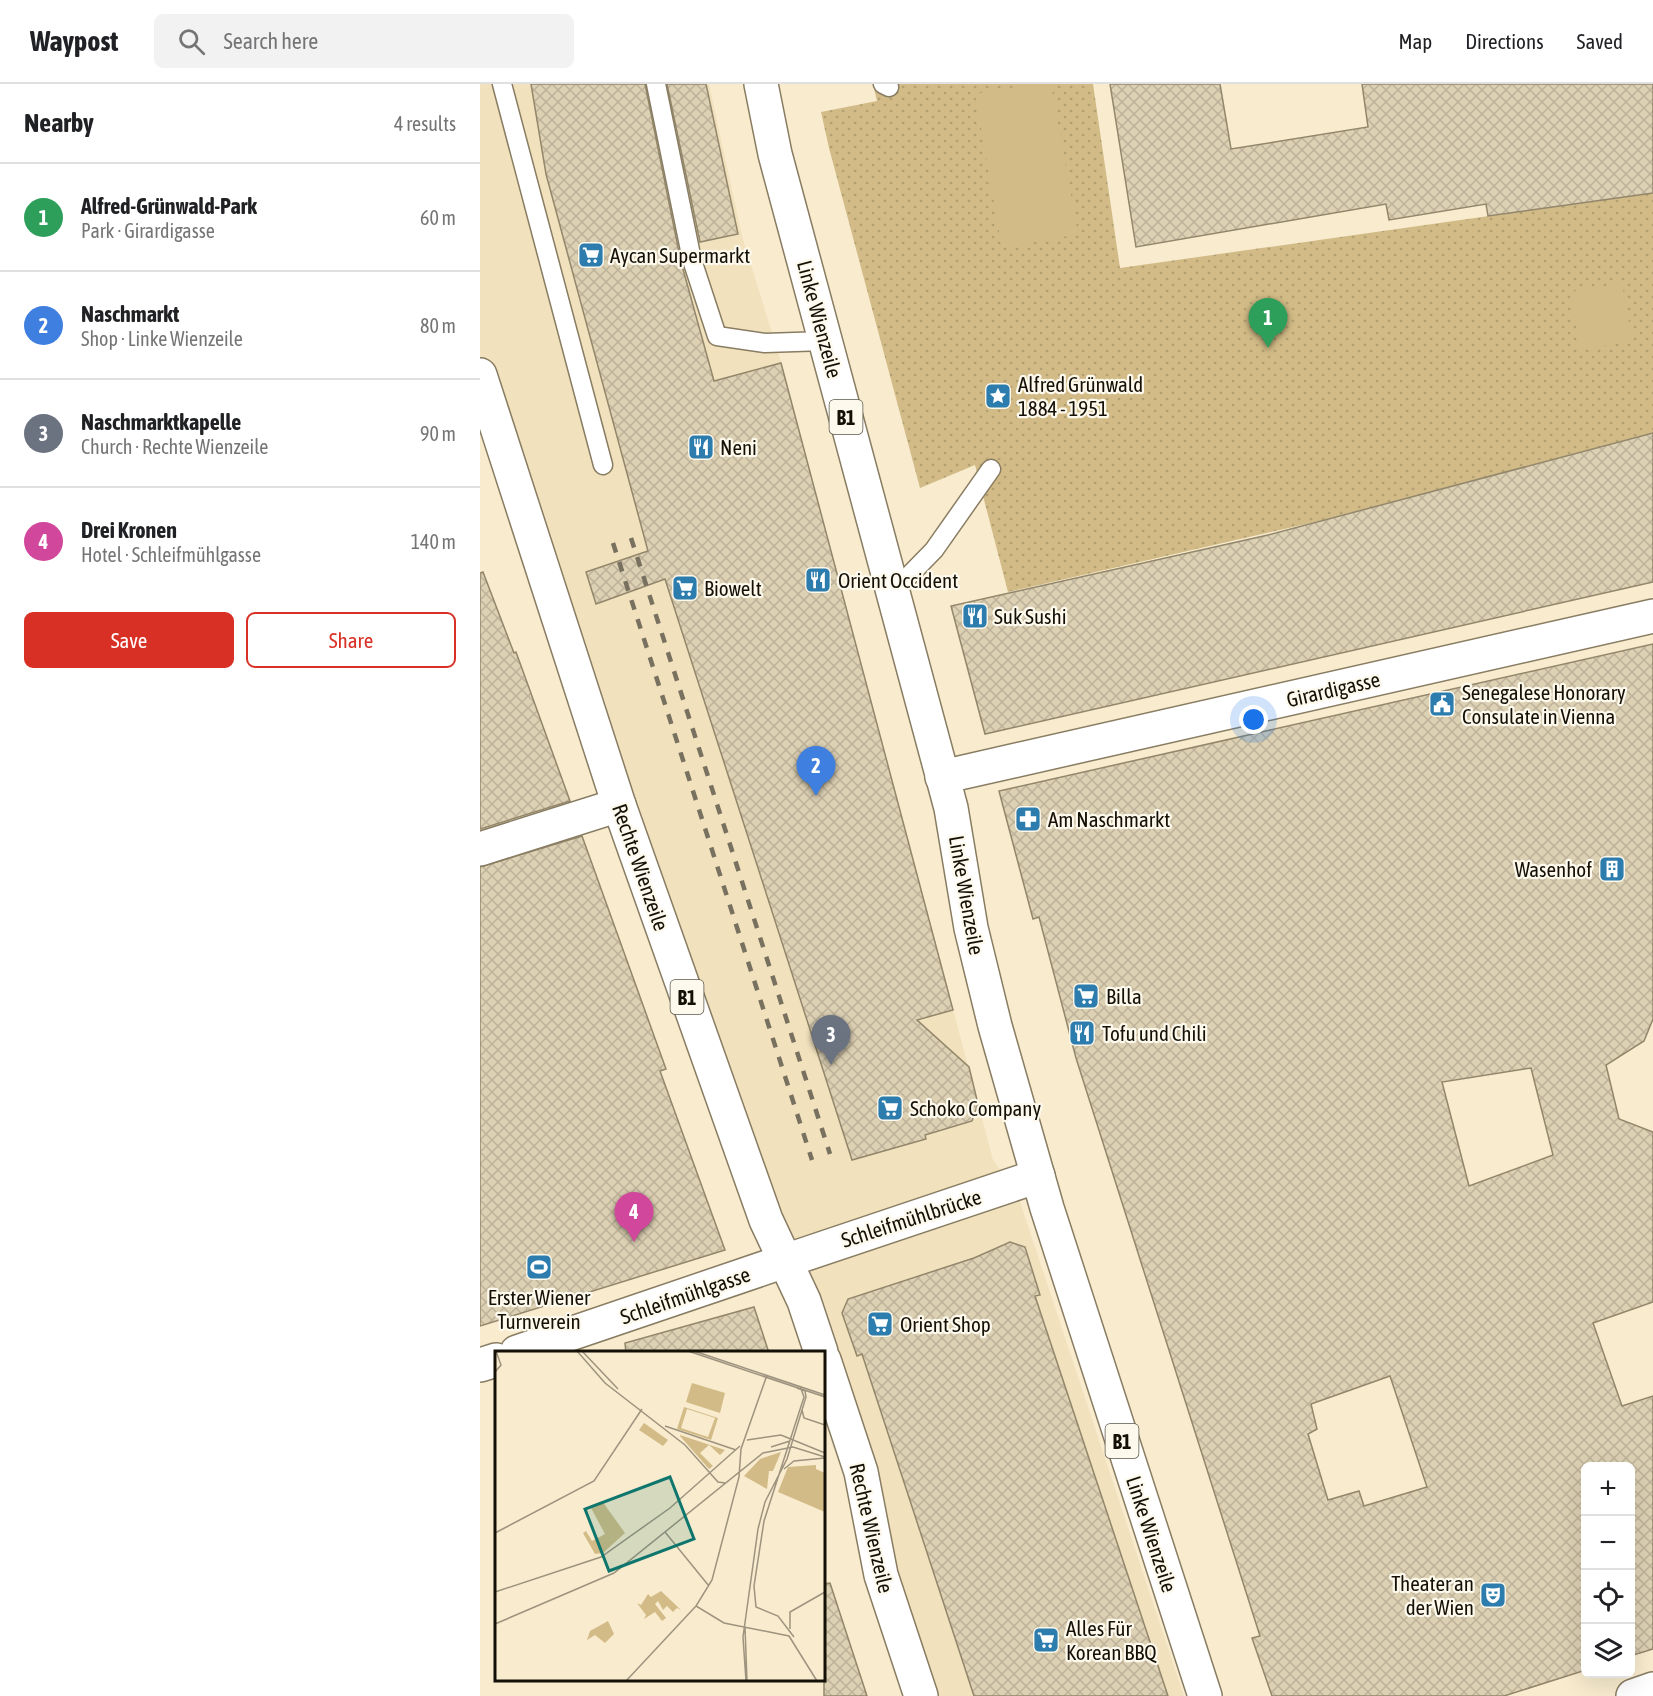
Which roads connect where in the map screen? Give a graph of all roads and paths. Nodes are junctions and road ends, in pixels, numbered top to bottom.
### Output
1 (502, 84) edge
2 (656, 84) edge
3 (761, 84) edge
4 (825, 341) junction
5 (480, 375) edge
6 (603, 465) dead end
7 (991, 469) dead end
8 (893, 592) junction
9 (1653, 616) edge
10 (942, 777) junction
11 (619, 805) junction
12 (480, 849) edge
13 (1038, 1176) junction
14 (785, 1261) junction
15 (523, 1351) edge
16 (820, 1351) edge
17 (495, 1360) edge
18 (825, 1363) edge
19 (480, 1365) edge
20 (1653, 1689) edge
21 (921, 1696) edge
22 (1205, 1696) edge
23 (1633, 1696) edge

1 - 6 lane
2 - 4 lane
3 - 4 main road, Linke Wienzeile / B1
4 - 8 main road, Linke Wienzeile / B1
5 - 11 main road, Rechte Wienzeile / B1
7 - 8 lane
8 - 10 main road, Linke Wienzeile / B1
9 - 10 main road, Girardigasse
10 - 13 main road, Linke Wienzeile / B1
11 - 12 main road
11 - 14 main road, Rechte Wienzeile / B1
13 - 14 main road, Schleifmühlbrücke
13 - 22 main road, Linke Wienzeile / B1
14 - 15 main road, Schleifmühlgasse
14 - 16 main road, Rechte Wienzeile / B1
17 - 19 main road
18 - 21 main road, Rechte Wienzeile
20 - 23 main road

